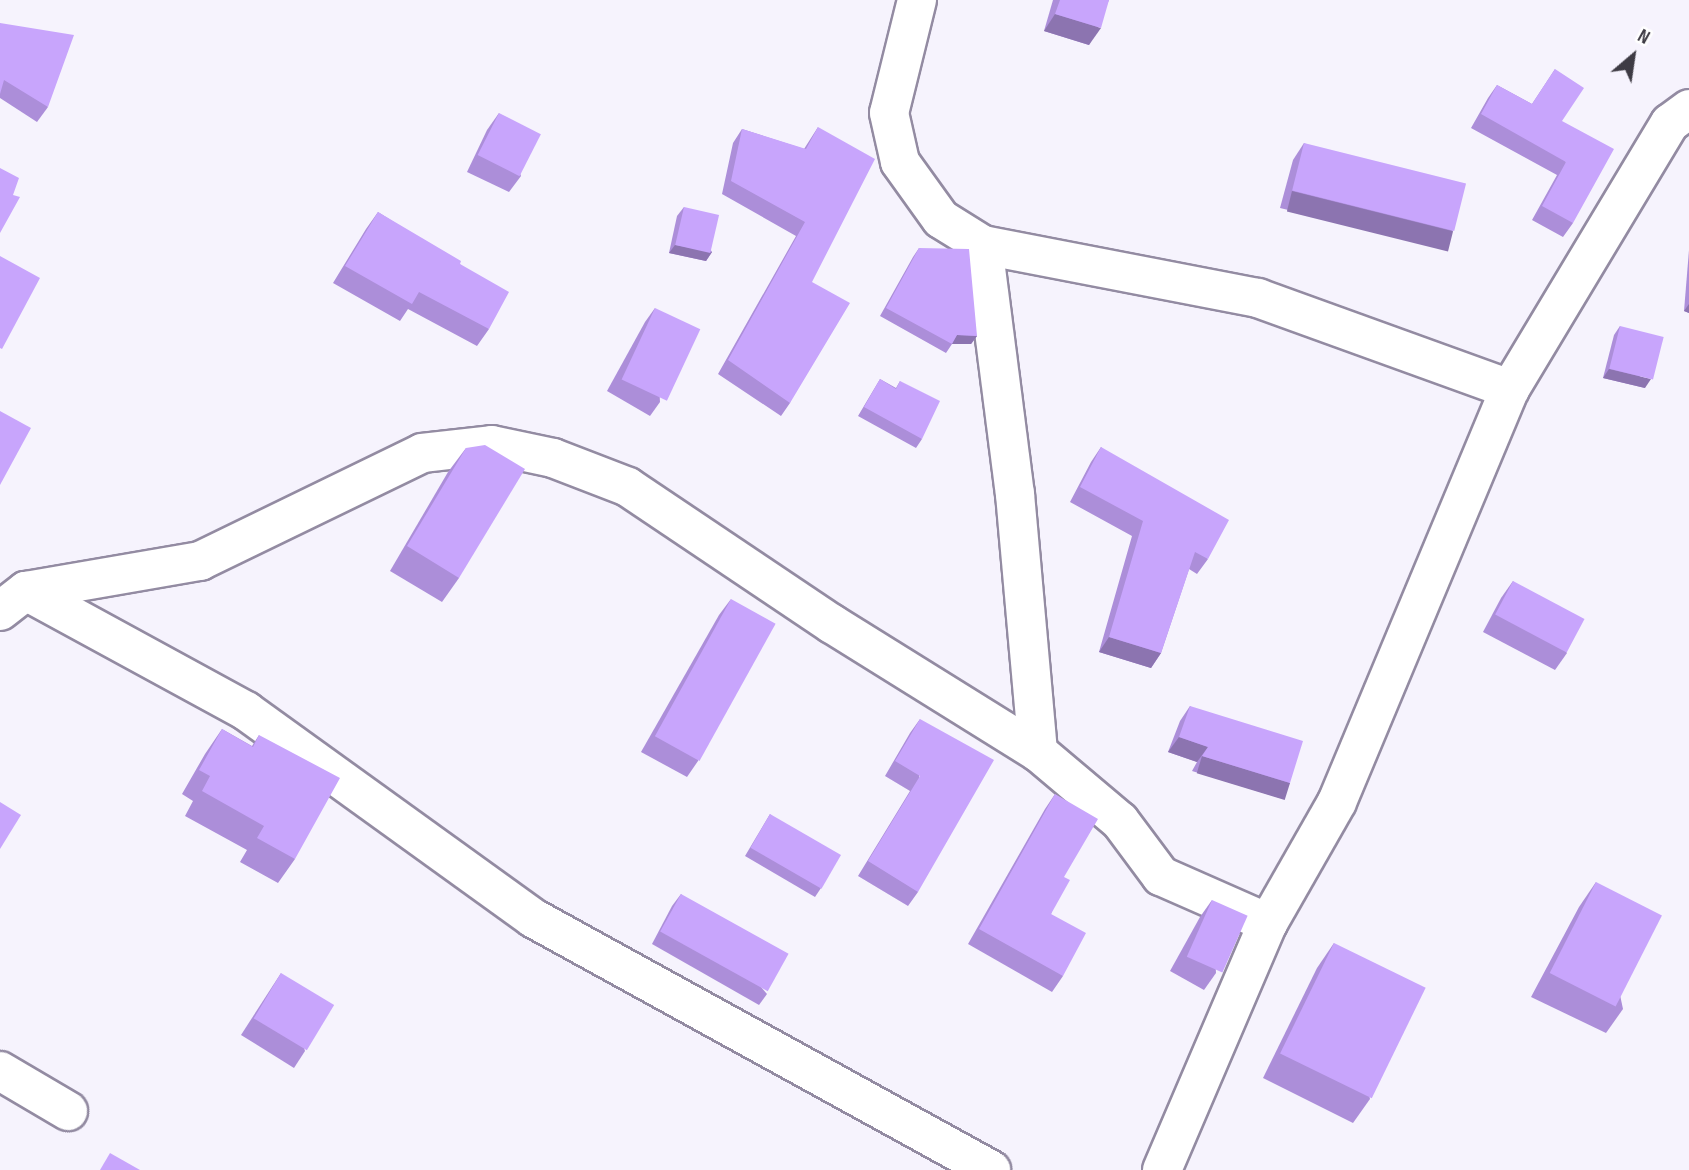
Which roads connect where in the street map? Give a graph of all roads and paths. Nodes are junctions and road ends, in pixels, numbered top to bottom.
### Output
1 (917, 0) edge
2 (1689, 108) edge
3 (983, 245) junction
4 (1510, 389) junction
5 (13, 601) edge
6 (1038, 752) junction
7 (1268, 923) junction
8 (0, 1070) edge
9 (68, 1111) dead end
10 (991, 1170) edge
11 (1162, 1170) edge

1 - 3 street
2 - 4 street
3 - 4 street
3 - 6 street
4 - 7 street
5 - 6 street
5 - 10 street
6 - 7 street
7 - 11 street
8 - 9 street

